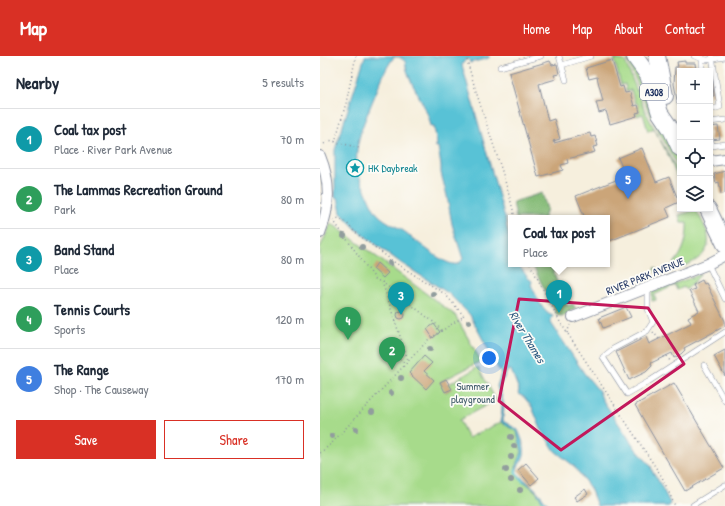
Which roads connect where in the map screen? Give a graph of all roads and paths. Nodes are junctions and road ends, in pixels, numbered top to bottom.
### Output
1 (356, 56) edge
2 (466, 56) edge
3 (541, 56) edge
4 (559, 56) edge
5 (591, 56) edge
6 (640, 56) edge
7 (657, 56) edge
8 (694, 56) edge
9 (725, 57) edge
10 (712, 58) edge
11 (702, 60) junction
12 (562, 65) junction
13 (500, 67) dead end
14 (702, 68) edge
15 (713, 75) edge
16 (566, 80) dead end
17 (723, 107) edge
18 (713, 109) edge
19 (725, 120) edge
20 (713, 122) edge
21 (671, 129) junction
22 (335, 142) junction
23 (677, 142) edge
24 (320, 144) edge
25 (725, 144) edge
26 (713, 146) edge
27 (359, 148) dead end
28 (320, 156) edge
29 (725, 159) edge
30 (713, 161) edge
31 (709, 212) edge
32 (514, 215) edge
33 (320, 233) edge
34 (725, 244) edge
35 (725, 255) edge
36 (532, 267) edge
37 (710, 268) junction
38 (382, 282) junction
39 (648, 288) junction
40 (725, 299) edge
41 (573, 317) dead end
42 (649, 329) junction
43 (442, 331) junction
44 (725, 332) edge
45 (659, 339) dead end
46 (387, 349) dead end
47 (408, 360) junction
48 (405, 363) junction
49 (704, 365) dead end
50 (725, 401) edge
51 (320, 452) edge
52 (725, 485) edge
53 (693, 505) edge
54 (675, 506) edge

1 - 22 path
2 - 32 path
3 - 13 lane
4 - 12 lane
5 - 12 lane
6 - 21 main road, A308
7 - 21 main road, A308
8 - 11 lane
9 - 10 lane
10 - 11 lane
11 - 14 lane
12 - 16 lane
15 - 17 lane
17 - 18 lane
19 - 20 lane
21 - 23 main road, A308
22 - 24 path
22 - 27 path
25 - 26 lane
28 - 33 street
29 - 30 street
31 - 34 main road
35 - 37 street, RIVER PARK AVENUE
36 - 54 path
37 - 39 street, RIVER PARK AVENUE
37 - 40 lane
38 - 43 path
38 - 43 path
38 - 47 path
39 - 41 street, RIVER PARK AVENUE
39 - 42 lane
42 - 44 lane
42 - 45 path
43 - 47 path
46 - 48 path
47 - 48 path
48 - 51 path
49 - 50 lane
52 - 53 lane

